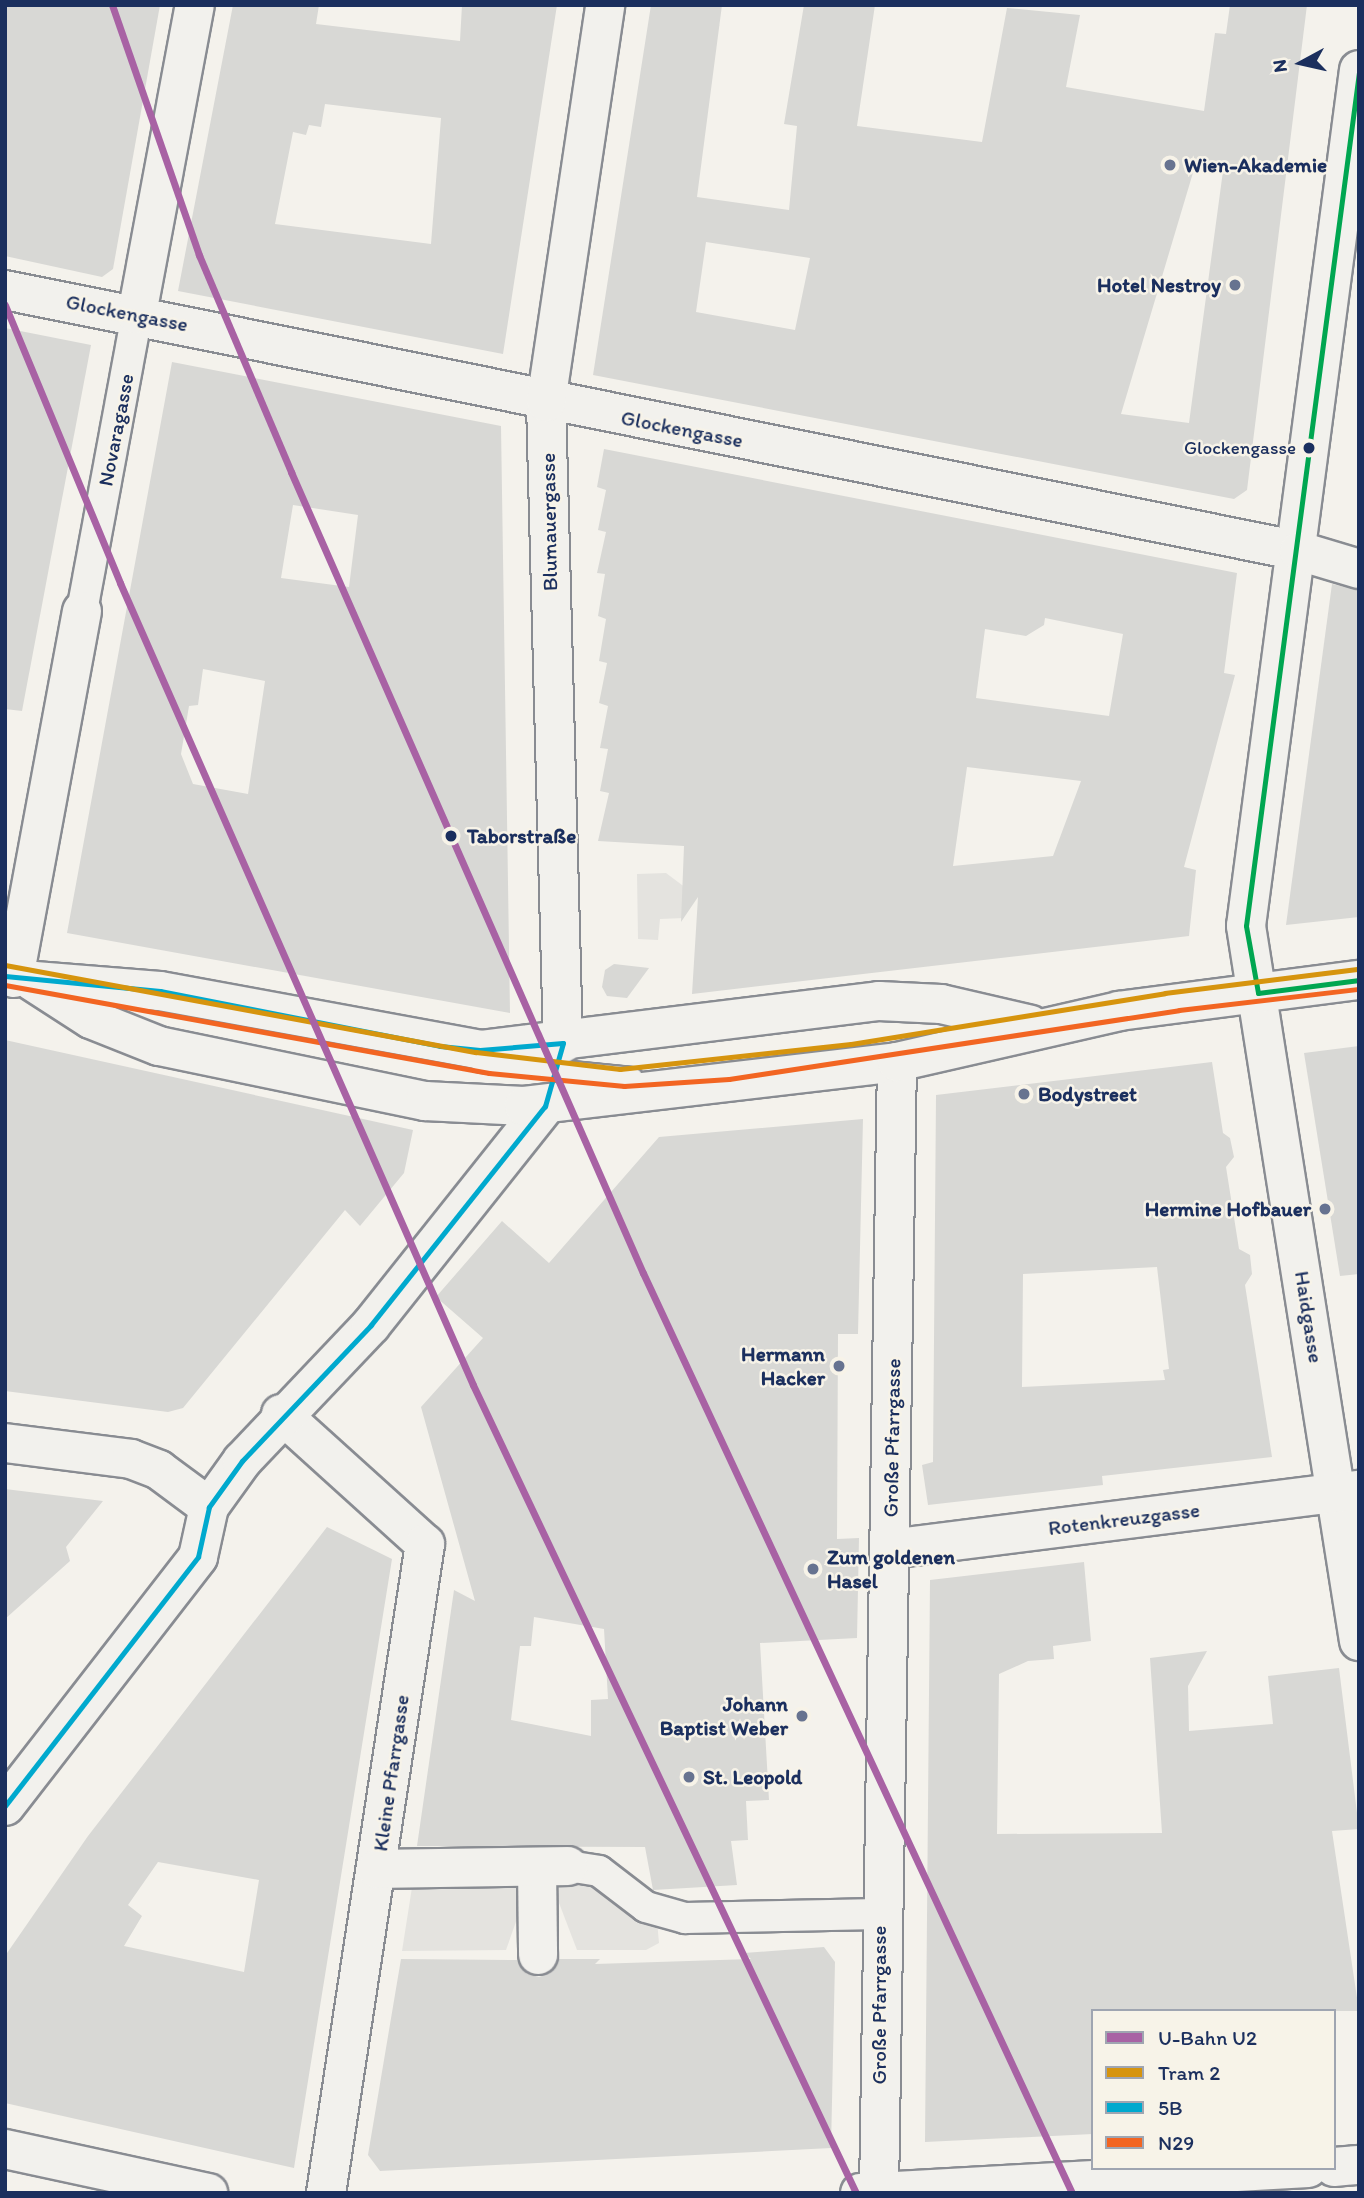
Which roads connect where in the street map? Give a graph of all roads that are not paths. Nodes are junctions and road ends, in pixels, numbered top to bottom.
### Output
1 (195, 5) edge
2 (605, 5) edge
3 (1359, 70) edge
4 (5, 290) edge
5 (137, 314) junction
6 (546, 402) junction
7 (1299, 551) junction
8 (1359, 569) edge
9 (82, 611) joint
10 (17, 978) edge
11 (1359, 980) edge
12 (1258, 993) junction
13 (1036, 1026) junction
14 (897, 1062) junction
15 (554, 1074) junction
16 (281, 1414) junction
17 (5, 1443) edge
18 (1348, 1491) edge
19 (209, 1507) junction
20 (890, 1549) junction
21 (1359, 1641) edge
22 (5, 1806) edge
23 (552, 1867) junction
24 (377, 1869) junction
25 (879, 1914) junction
26 (538, 1955) dead end
27 (5, 2149) edge
28 (1359, 2165) edge
29 (1336, 2167) edge
30 (1272, 2170) edge
31 (879, 2192) edge
32 (208, 2193) edge
33 (326, 2193) edge
34 (860, 2193) edge

1 - 5 street, Novaragasse
2 - 6 street, Blumauergasse
3 - 7 street, Haidgasse
4 - 5 street, Glockengasse
5 - 6 street, Glockengasse
5 - 9 street, Novaragasse
6 - 7 street, Glockengasse
6 - 15 street, Blumauergasse
7 - 8 street, Glockengasse
7 - 12 street, Haidgasse
9 - 10 street, Novaragasse
10 - 15 street
10 - 15 street
11 - 12 street
12 - 13 street
12 - 18 street, Haidgasse
13 - 14 street
13 - 15 street
14 - 15 street
14 - 20 street, Große Pfarrgasse
15 - 16 street
16 - 19 street
16 - 24 street, Kleine Pfarrgasse
17 - 19 street
18 - 20 street, Rotenkreuzgasse
18 - 21 street, Haidgasse
19 - 22 street
20 - 25 street, Große Pfarrgasse
23 - 24 street
23 - 25 street
23 - 26 street
24 - 33 street, Kleine Pfarrgasse
25 - 31 street, Große Pfarrgasse
27 - 32 street
28 - 29 street
30 - 31 street
31 - 34 street

